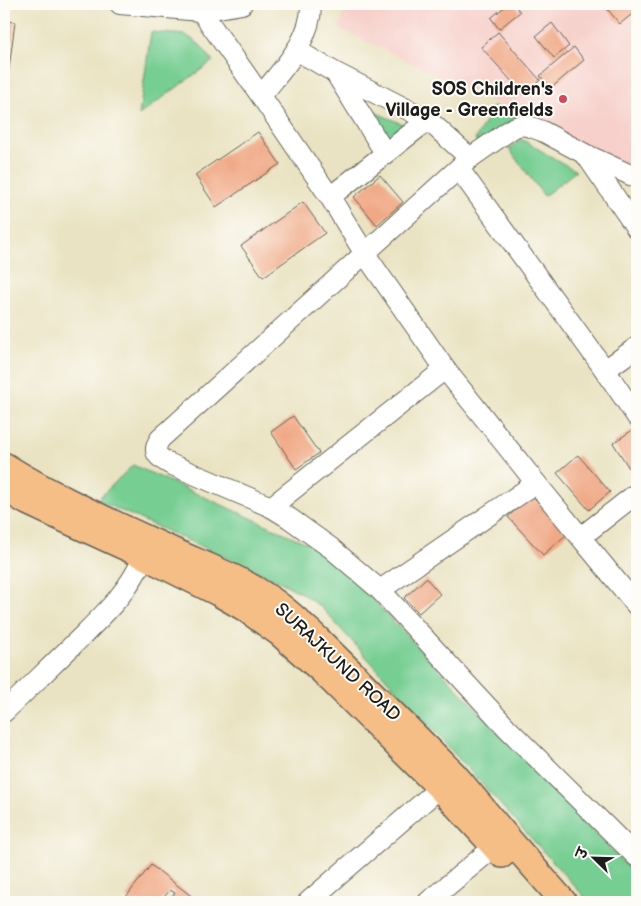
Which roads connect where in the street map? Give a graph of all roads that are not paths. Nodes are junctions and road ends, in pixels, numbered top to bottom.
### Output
1 (120, 4) edge
2 (242, 4) edge
3 (312, 4) edge
4 (200, 11) junction
5 (296, 50) junction
6 (336, 73) junction
7 (261, 96) junction
8 (428, 120) junction
9 (385, 153) junction
10 (585, 154) junction
11 (464, 164) junction
12 (637, 178) edge
13 (330, 197) junction
14 (637, 229) edge
15 (366, 254) junction
16 (637, 346) edge
17 (445, 369) junction
18 (605, 370) junction
19 (637, 417) edge
20 (4, 465) edge
21 (536, 483) junction
22 (4, 488) edge
23 (637, 493) edge
24 (271, 507) junction
25 (581, 537) junction
26 (144, 556) junction
27 (380, 590) junction
28 (637, 606) edge
29 (4, 712) edge
30 (448, 782) junction
31 (501, 843) junction
32 (637, 857) edge
33 (308, 902) edge
34 (428, 902) edge
35 (547, 902) edge
36 (564, 902) edge

1 - 4 street
2 - 4 street
3 - 5 street
4 - 7 street
5 - 6 street
5 - 7 street
6 - 8 street
6 - 9 street
7 - 13 street
8 - 9 street
8 - 11 street
9 - 13 street
10 - 11 street
10 - 12 street
10 - 14 street
11 - 15 street
11 - 18 street
13 - 15 street
15 - 17 street
15 - 24 street
16 - 18 street
17 - 21 street
17 - 24 street
18 - 19 street
20 - 30 main road, SURAJKUND ROAD
21 - 25 street
21 - 27 street
22 - 26 main road, SURAJKUND ROAD
23 - 25 street
24 - 27 street
25 - 28 street
26 - 29 street
26 - 30 main road, SURAJKUND ROAD
27 - 32 street
30 - 31 main road, SURAJKUND ROAD
30 - 33 street
31 - 34 street
31 - 35 main road, SURAJKUND ROAD
31 - 36 main road, SURAJKUND ROAD

